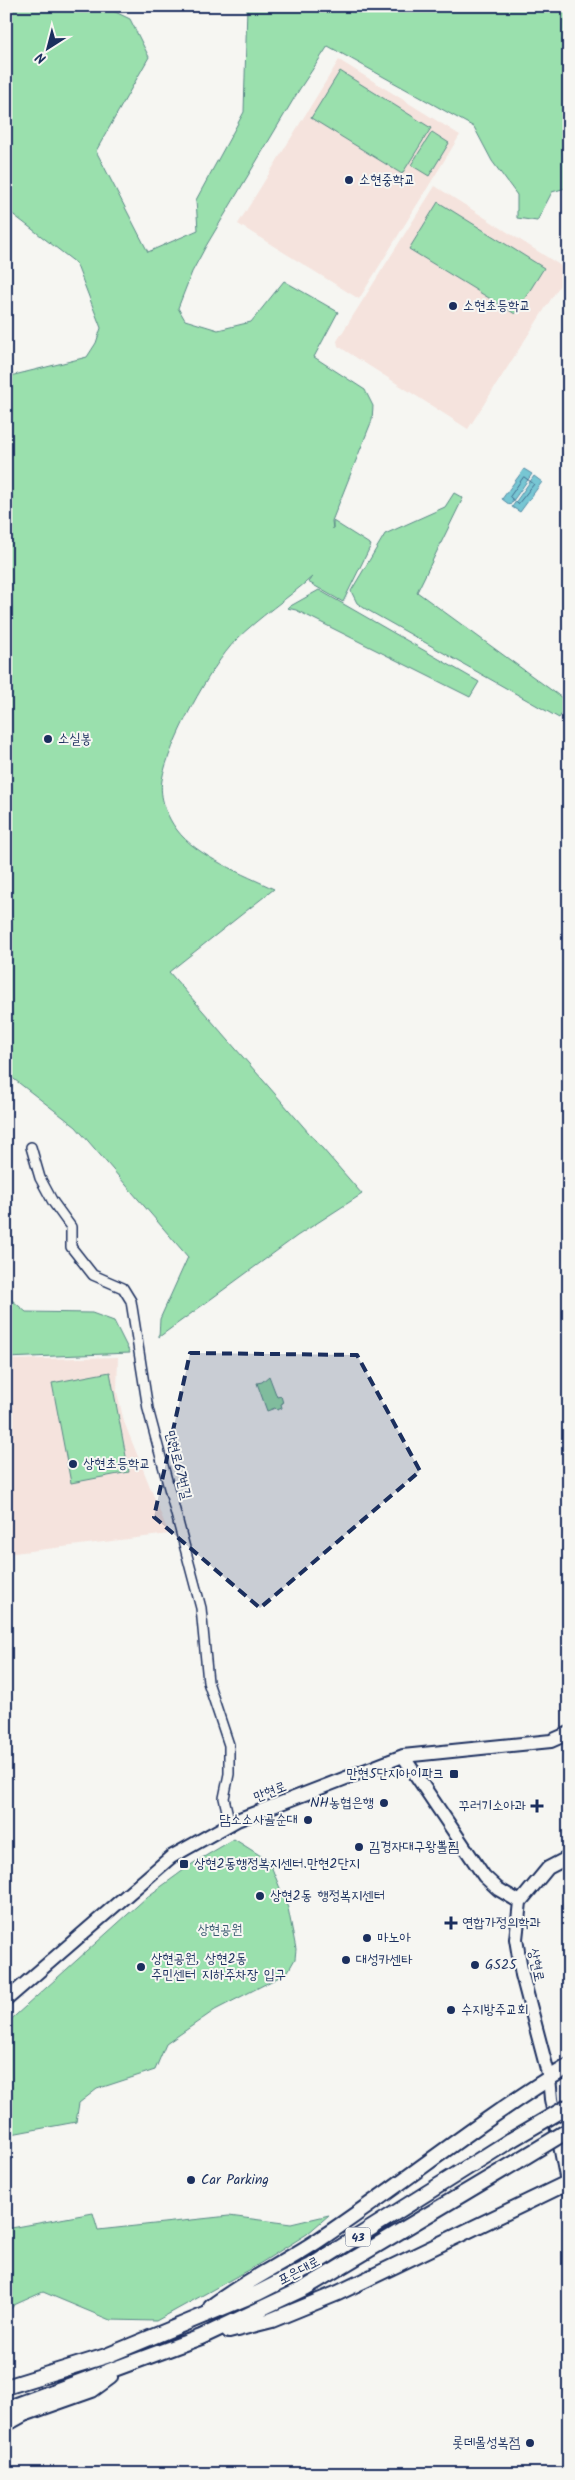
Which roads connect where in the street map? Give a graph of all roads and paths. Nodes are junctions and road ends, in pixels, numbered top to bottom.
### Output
1 (31, 1147) dead end
2 (569, 1733) edge
3 (403, 1756) junction
4 (230, 1824) junction
5 (569, 1857) edge
6 (520, 1902) junction
7 (6, 2000) edge
8 (569, 2066) edge
9 (550, 2077) junction
10 (569, 2106) edge
11 (569, 2130) edge
12 (568, 2185) edge
13 (197, 2318) junction
14 (201, 2337) junction
15 (124, 2367) junction
16 (6, 2387) edge
17 (6, 2409) edge
18 (6, 2424) edge

1 - 4 street, 만현로67번길
2 - 3 street, 만현로
3 - 4 street, 만현로
3 - 6 street
4 - 7 street, 만현로
5 - 6 street
6 - 9 street, 상현로
8 - 9 main road
9 - 12 street, 상현로
9 - 13 main road
10 - 13 main road, 포은대로 / 43, bridge
11 - 14 main road, 포은대로 / 43, bridge
12 - 14 main road
13 - 16 main road, 포은대로 / 43
14 - 15 main road, 포은대로 / 43
15 - 17 main road, 포은대로 / 43
15 - 18 main road

